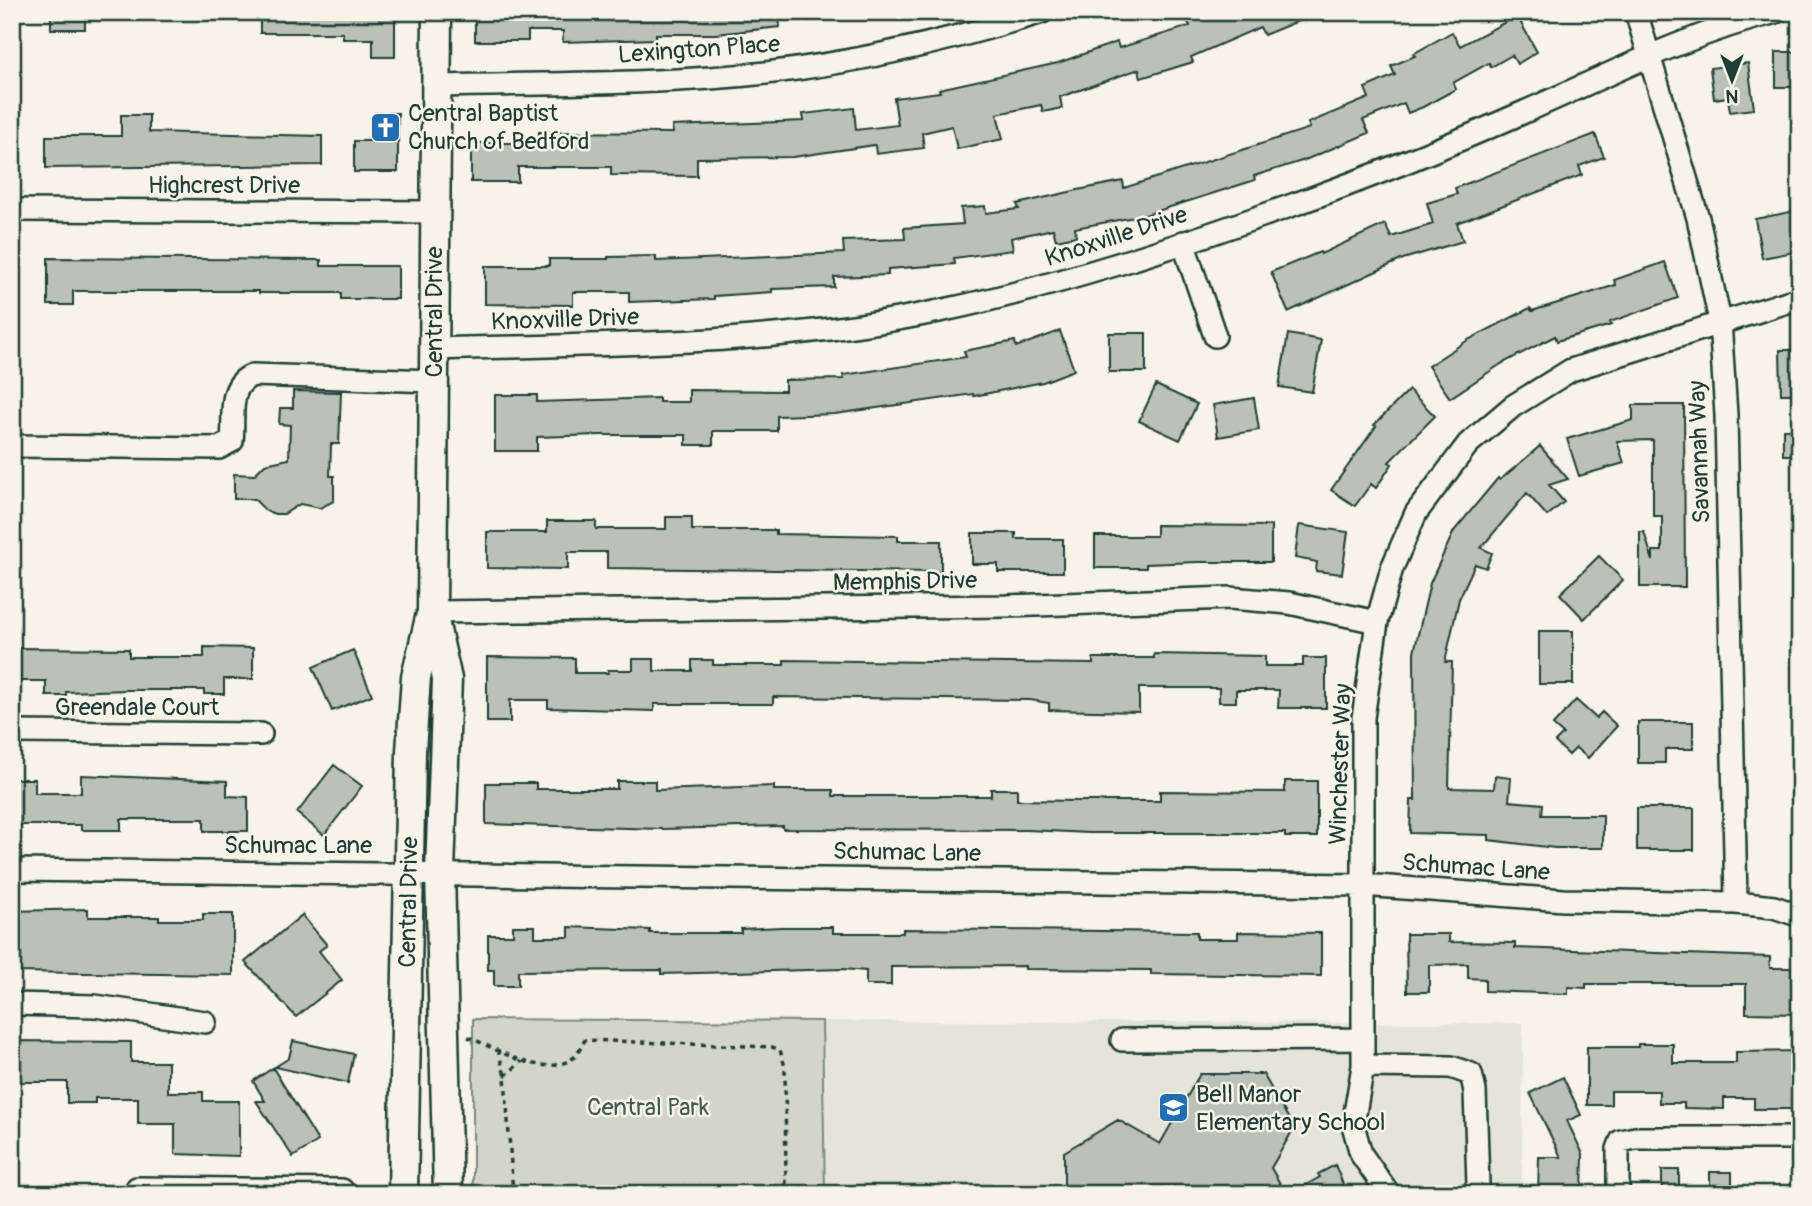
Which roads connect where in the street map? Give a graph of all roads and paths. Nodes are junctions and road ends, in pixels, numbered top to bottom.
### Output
1 (437, 12) edge
2 (1042, 12) edge
3 (1636, 12) edge
4 (1776, 12) edge
5 (1651, 54) junction
6 (436, 86) junction
7 (12, 210) edge
8 (435, 212) junction
9 (1183, 243) junction
10 (1800, 298) edge
11 (1720, 321) junction
12 (1216, 336) dead end
13 (434, 349) junction
14 (434, 381) junction
15 (12, 446) edge
16 (432, 612) junction
17 (1377, 622) junction
18 (12, 732) edge
19 (261, 734) dead end
20 (12, 870) edge
21 (407, 873) junction
22 (440, 873) junction
23 (1363, 885) junction
24 (1736, 902) junction
25 (1800, 916) edge
26 (12, 1004) edge
27 (205, 1022) dead end
28 (468, 1038) dead end
29 (1363, 1039) junction
30 (1122, 1041) dead end
31 (498, 1049) junction
32 (522, 1061) junction
33 (1363, 1066) junction
34 (505, 1076) junction
35 (1800, 1138) edge
36 (134, 1194) edge
37 (342, 1194) edge
38 (403, 1194) edge
39 (447, 1194) edge
40 (513, 1194) edge
41 (786, 1194) edge
42 (1389, 1194) edge
43 (1472, 1194) edge
44 (1618, 1194) edge

1 - 6 main road, Central Drive
2 - 6 street, Lexington Place
3 - 5 street, Savannah Way
4 - 5 street, Knoxville Drive
5 - 9 street, Knoxville Drive
5 - 11 street, Savannah Way
6 - 8 main road, Central Drive
7 - 8 street, Highcrest Drive
8 - 13 main road, Central Drive
9 - 12 street
9 - 13 street, Knoxville Drive
10 - 11 street, Winchester Way
11 - 17 street, Winchester Way
11 - 24 street, Savannah Way
13 - 14 main road, Central Drive
14 - 15 street
14 - 16 main road, Central Drive
16 - 17 street, Memphis Drive
16 - 21 main road, Central Drive
16 - 22 main road, Central Drive
17 - 23 street, Winchester Way
18 - 19 street, Greendale Court
20 - 21 street, Schumac Lane
21 - 22 street, Schumac Lane
21 - 38 main road, Central Drive
22 - 23 street, Schumac Lane
22 - 39 main road, Central Drive
23 - 24 street, Schumac Lane
23 - 29 street, Winchester Way
24 - 25 street, Schumac Lane
26 - 27 street
28 - 31 path
29 - 30 street
29 - 33 street, Winchester Way
31 - 32 path
31 - 34 path
32 - 34 path
32 - 41 path
33 - 42 street, Winchester Way
33 - 43 street
34 - 40 path
35 - 44 street
36 - 37 street

